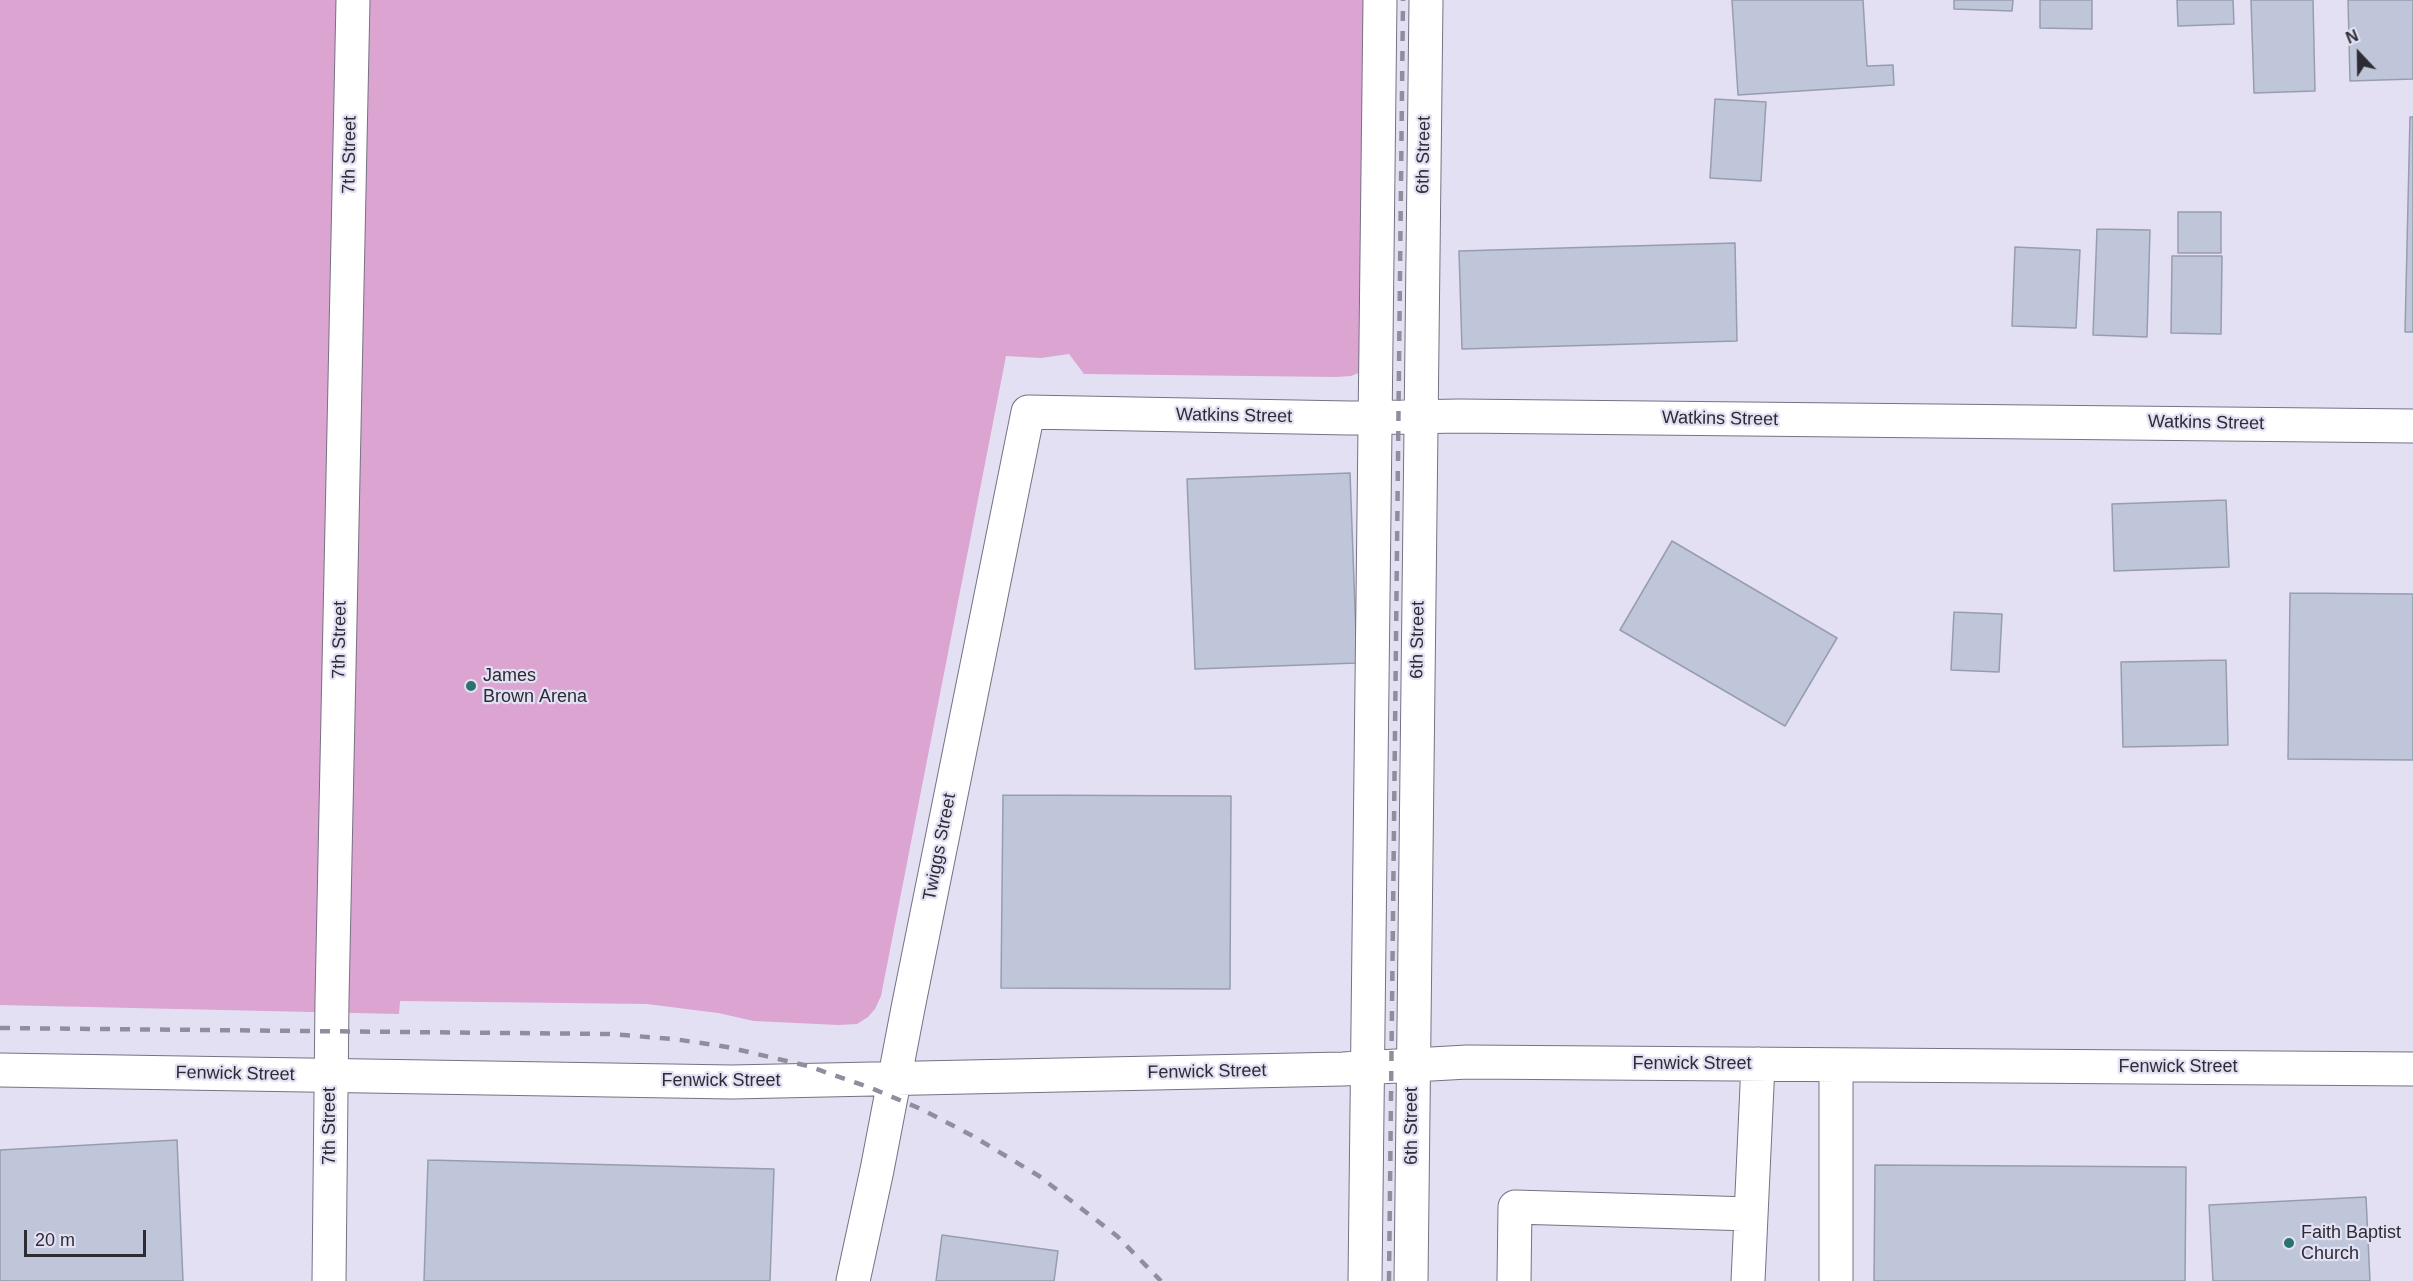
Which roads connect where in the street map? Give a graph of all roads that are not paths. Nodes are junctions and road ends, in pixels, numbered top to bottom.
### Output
1 (353, 0) edge
2 (1380, 0) edge
3 (1426, 0) edge
4 (1028, 412) joint
5 (1376, 418) junction
6 (1421, 418) junction
7 (2413, 426) edge
8 (1758, 1064) junction
9 (1412, 1065) junction
10 (1836, 1065) junction
11 (1367, 1068) junction
12 (2413, 1069) edge
13 (0, 1070) edge
14 (331, 1075) junction
15 (895, 1078) junction
16 (1751, 1214) junction
17 (328, 1281) edge
18 (853, 1281) edge
19 (1365, 1281) edge
20 (1411, 1281) edge
21 (1514, 1281) edge
22 (1748, 1281) edge
23 (1836, 1281) edge

1 - 14 street, 7th Street
2 - 5 street
3 - 6 street, 6th Street
4 - 5 street, Watkins Street
4 - 15 street, Twiggs Street
5 - 6 street, Watkins Street
5 - 11 street
6 - 7 street, Watkins Street
6 - 9 street, 6th Street
8 - 9 street, Fenwick Street
8 - 10 street, Fenwick Street
8 - 16 street
9 - 11 street, Fenwick Street
9 - 20 street, 6th Street
10 - 12 street, Fenwick Street
10 - 23 street
11 - 15 street, Fenwick Street
11 - 19 street
13 - 14 street, Fenwick Street
14 - 15 street, Fenwick Street
14 - 17 street, 7th Street
15 - 18 street, Twiggs Street
16 - 21 street
16 - 22 street

